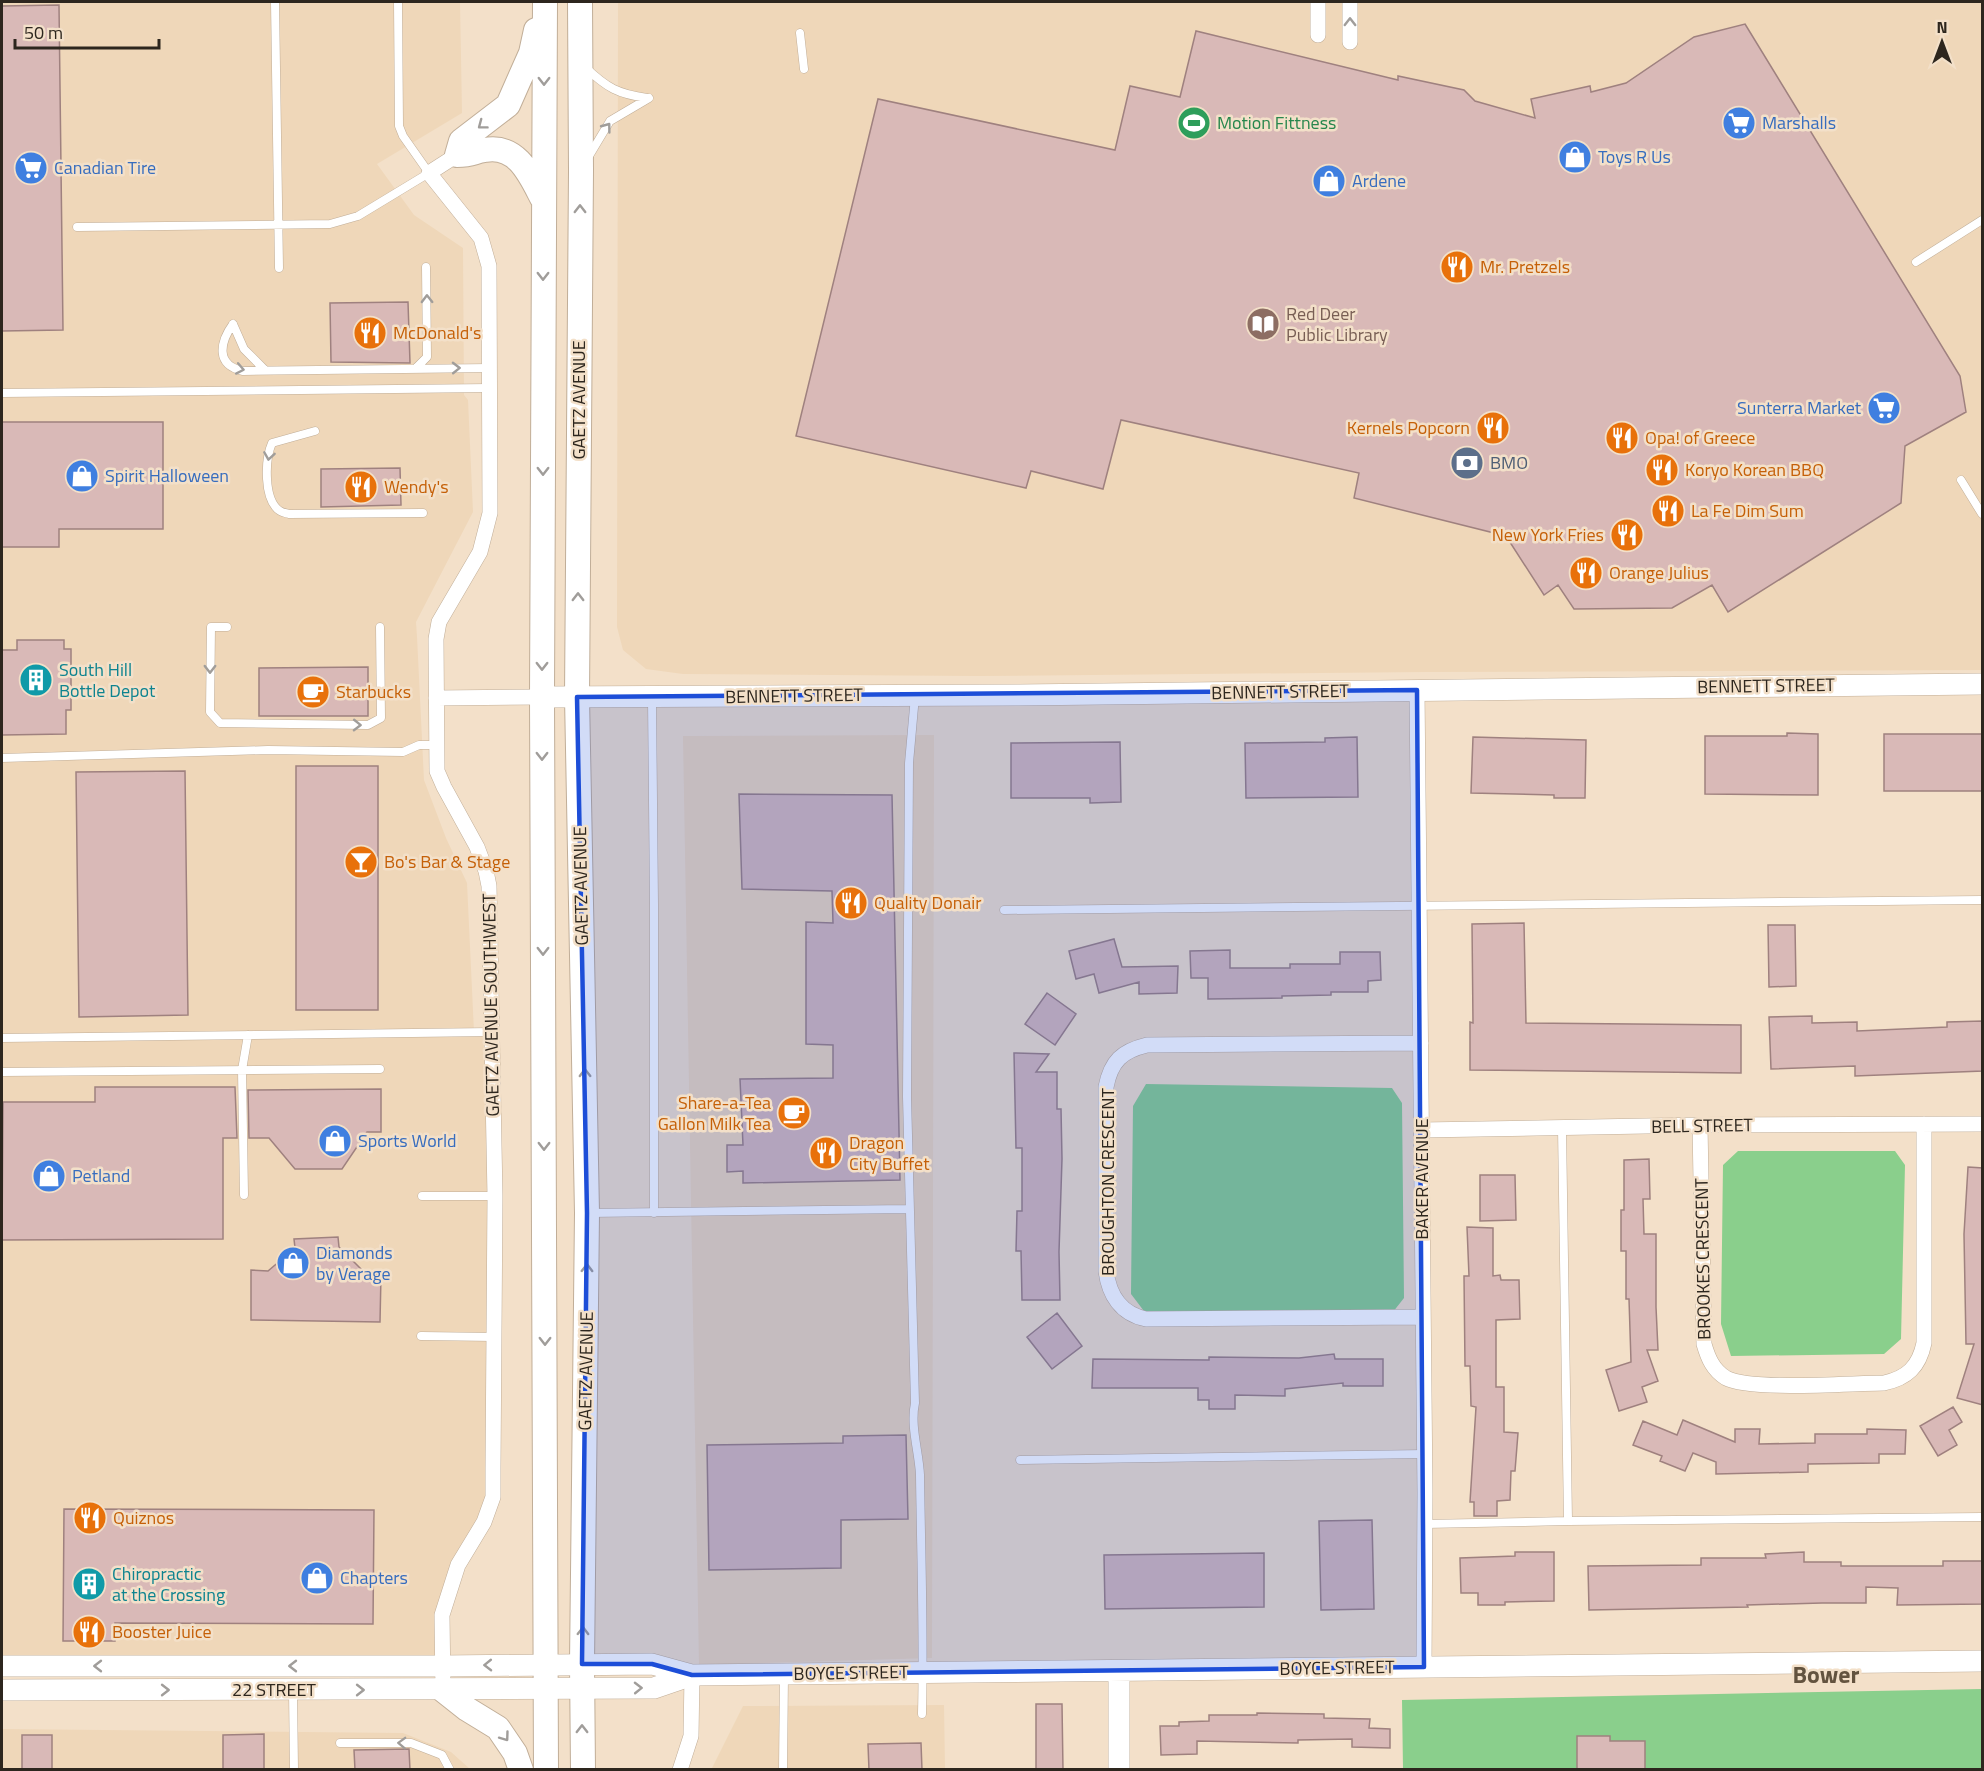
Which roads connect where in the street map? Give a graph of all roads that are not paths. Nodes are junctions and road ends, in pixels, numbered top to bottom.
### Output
1 (276, 2) edge
2 (398, 2) edge
3 (543, 2) edge
4 (580, 2) edge
5 (1318, 2) edge
6 (1350, 2) edge
7 (800, 33) dead end
8 (1318, 35) dead end
9 (1350, 42) dead end
10 (580, 63) junction
11 (804, 69) dead end
12 (458, 155) junction
13 (581, 171) junction
14 (429, 173) junction
15 (544, 200) junction
16 (1983, 220) edge
17 (279, 226) junction
18 (77, 227) dead end
19 (1916, 262) dead end
20 (426, 267) dead end
21 (279, 268) dead end
22 (416, 368) junction
23 (490, 368) junction
24 (265, 370) junction
25 (490, 388) junction
26 (2, 393) edge
27 (315, 431) dead end
28 (1961, 480) dead end
29 (423, 513) dead end
30 (1983, 514) edge
31 (227, 627) dead end
32 (380, 627) dead end
33 (1983, 684) edge
34 (1417, 690) junction
35 (915, 694) junction
36 (542, 697) junction
37 (577, 697) junction
38 (652, 697) junction
39 (436, 698) junction
40 (436, 745) junction
41 (2, 758) edge
42 (1983, 900) edge
43 (1419, 907) junction
44 (1004, 910) dead end
45 (491, 1032) junction
46 (248, 1035) junction
47 (2, 1038) edge
48 (1421, 1043) junction
49 (380, 1069) dead end
50 (242, 1070) junction
51 (2, 1072) edge
52 (1924, 1124) junction
53 (1983, 1124) edge
54 (1700, 1125) junction
55 (1562, 1128) junction
56 (1422, 1130) junction
57 (244, 1195) dead end
58 (422, 1196) dead end
59 (495, 1196) junction
60 (909, 1209) junction
61 (587, 1213) junction
62 (654, 1213) junction
63 (1424, 1317) junction
64 (422, 1336) dead end
65 (494, 1337) junction
66 (1425, 1454) junction
67 (1020, 1460) dead end
68 (1983, 1517) edge
69 (1568, 1521) junction
70 (1425, 1524) junction
71 (1983, 1661) edge
72 (546, 1664) junction
73 (582, 1664) junction
74 (2, 1666) edge
75 (1424, 1667) junction
76 (1119, 1671) junction
77 (923, 1672) junction
78 (784, 1674) junction
79 (692, 1675) junction
80 (443, 1678) junction
81 (547, 1689) junction
82 (582, 1689) junction
83 (2, 1690) edge
84 (293, 1690) junction
85 (922, 1714) dead end
86 (340, 1743) dead end
87 (294, 1770) edge
88 (450, 1770) edge
89 (521, 1770) edge
90 (546, 1770) edge
91 (582, 1770) edge
92 (680, 1770) edge
93 (783, 1770) edge
94 (1119, 1770) edge

1 - 17 lane
2 - 14 lane
3 -> 12 main road
3 -> 15 main road, GAETZ AVENUE
4 - 10 main road, GAETZ AVENUE
5 - 8 street
9 -> 6 street
7 - 11 lane
10 - 13 main road, GAETZ AVENUE
13 -> 10 lane
12 - 14 street
12 - 15 main road
37 -> 13 main road, GAETZ AVENUE
14 - 17 lane
14 - 23 street, GAETZ AVENUE SOUTHWEST
15 -> 36 main road, GAETZ AVENUE
16 - 19 lane
17 - 18 lane
17 - 21 lane
22 -> 20 lane
22 -> 23 lane
22 - 24 lane
23 - 25 street, GAETZ AVENUE SOUTHWEST
24 -> 24 lane
25 - 26 lane
25 - 39 street, GAETZ AVENUE SOUTHWEST
27 -> 29 lane
28 - 30 lane
31 -> 32 lane
33 - 34 street, BENNETT STREET
34 - 35 street, BENNETT STREET
34 - 43 street, BAKER AVENUE
35 - 38 street, BENNETT STREET
35 - 60 lane
36 - 37 street, BENNETT STREET
36 - 39 street
36 -> 72 main road, GAETZ AVENUE
37 - 38 street, BENNETT STREET
61 -> 37 main road, GAETZ AVENUE
38 - 62 lane
39 - 40 street, GAETZ AVENUE SOUTHWEST
40 - 41 lane
40 - 45 street, GAETZ AVENUE SOUTHWEST
42 - 43 lane
43 - 44 lane
43 - 48 street, BAKER AVENUE
45 - 46 lane
45 - 59 street, GAETZ AVENUE SOUTHWEST
46 - 47 lane
46 - 50 lane
48 - 56 street, BAKER AVENUE
48 - 63 street, BROUGHTON CRESCENT
49 - 50 lane
50 - 51 lane
50 - 57 lane
52 - 53 street, BELL STREET
52 - 54 street, BELL STREET
52 - 54 street, BROOKES CRESCENT
54 - 55 street, BELL STREET
55 - 56 street, BELL STREET
55 - 69 lane
56 - 63 street, BAKER AVENUE
58 - 59 lane
59 - 65 street, GAETZ AVENUE SOUTHWEST
60 - 62 lane
60 - 77 lane
61 - 62 lane
73 -> 61 main road, GAETZ AVENUE
63 - 66 street, BAKER AVENUE
64 - 65 lane
65 - 80 street, GAETZ AVENUE SOUTHWEST
66 - 67 lane
66 - 70 street, BAKER AVENUE
68 - 69 lane
69 - 70 lane
70 - 75 street, BAKER AVENUE
71 - 75 street, BOYCE STREET
72 - 73 street, BOYCE STREET
72 -> 80 street, 22 STREET
72 - 81 main road, GAETZ AVENUE
73 - 79 street, BOYCE STREET
73 - 82 main road, GAETZ AVENUE
80 -> 74 street, 22 STREET
75 - 76 street, BOYCE STREET
76 - 77 street, BOYCE STREET
76 - 94 street
77 - 78 street, BOYCE STREET
77 - 85 lane
78 - 79 street, BOYCE STREET
78 - 93 lane
82 -> 79 street, BOYCE STREET
79 - 92 street
80 - 81 street, 22 STREET
84 -> 80 street, 22 STREET
80 -> 89 main road
81 - 82 street, BOYCE STREET
81 - 90 main road, GAETZ AVENUE
91 -> 82 main road, GAETZ AVENUE
83 -> 84 street, 22 STREET
84 - 87 lane
88 -> 86 lane

